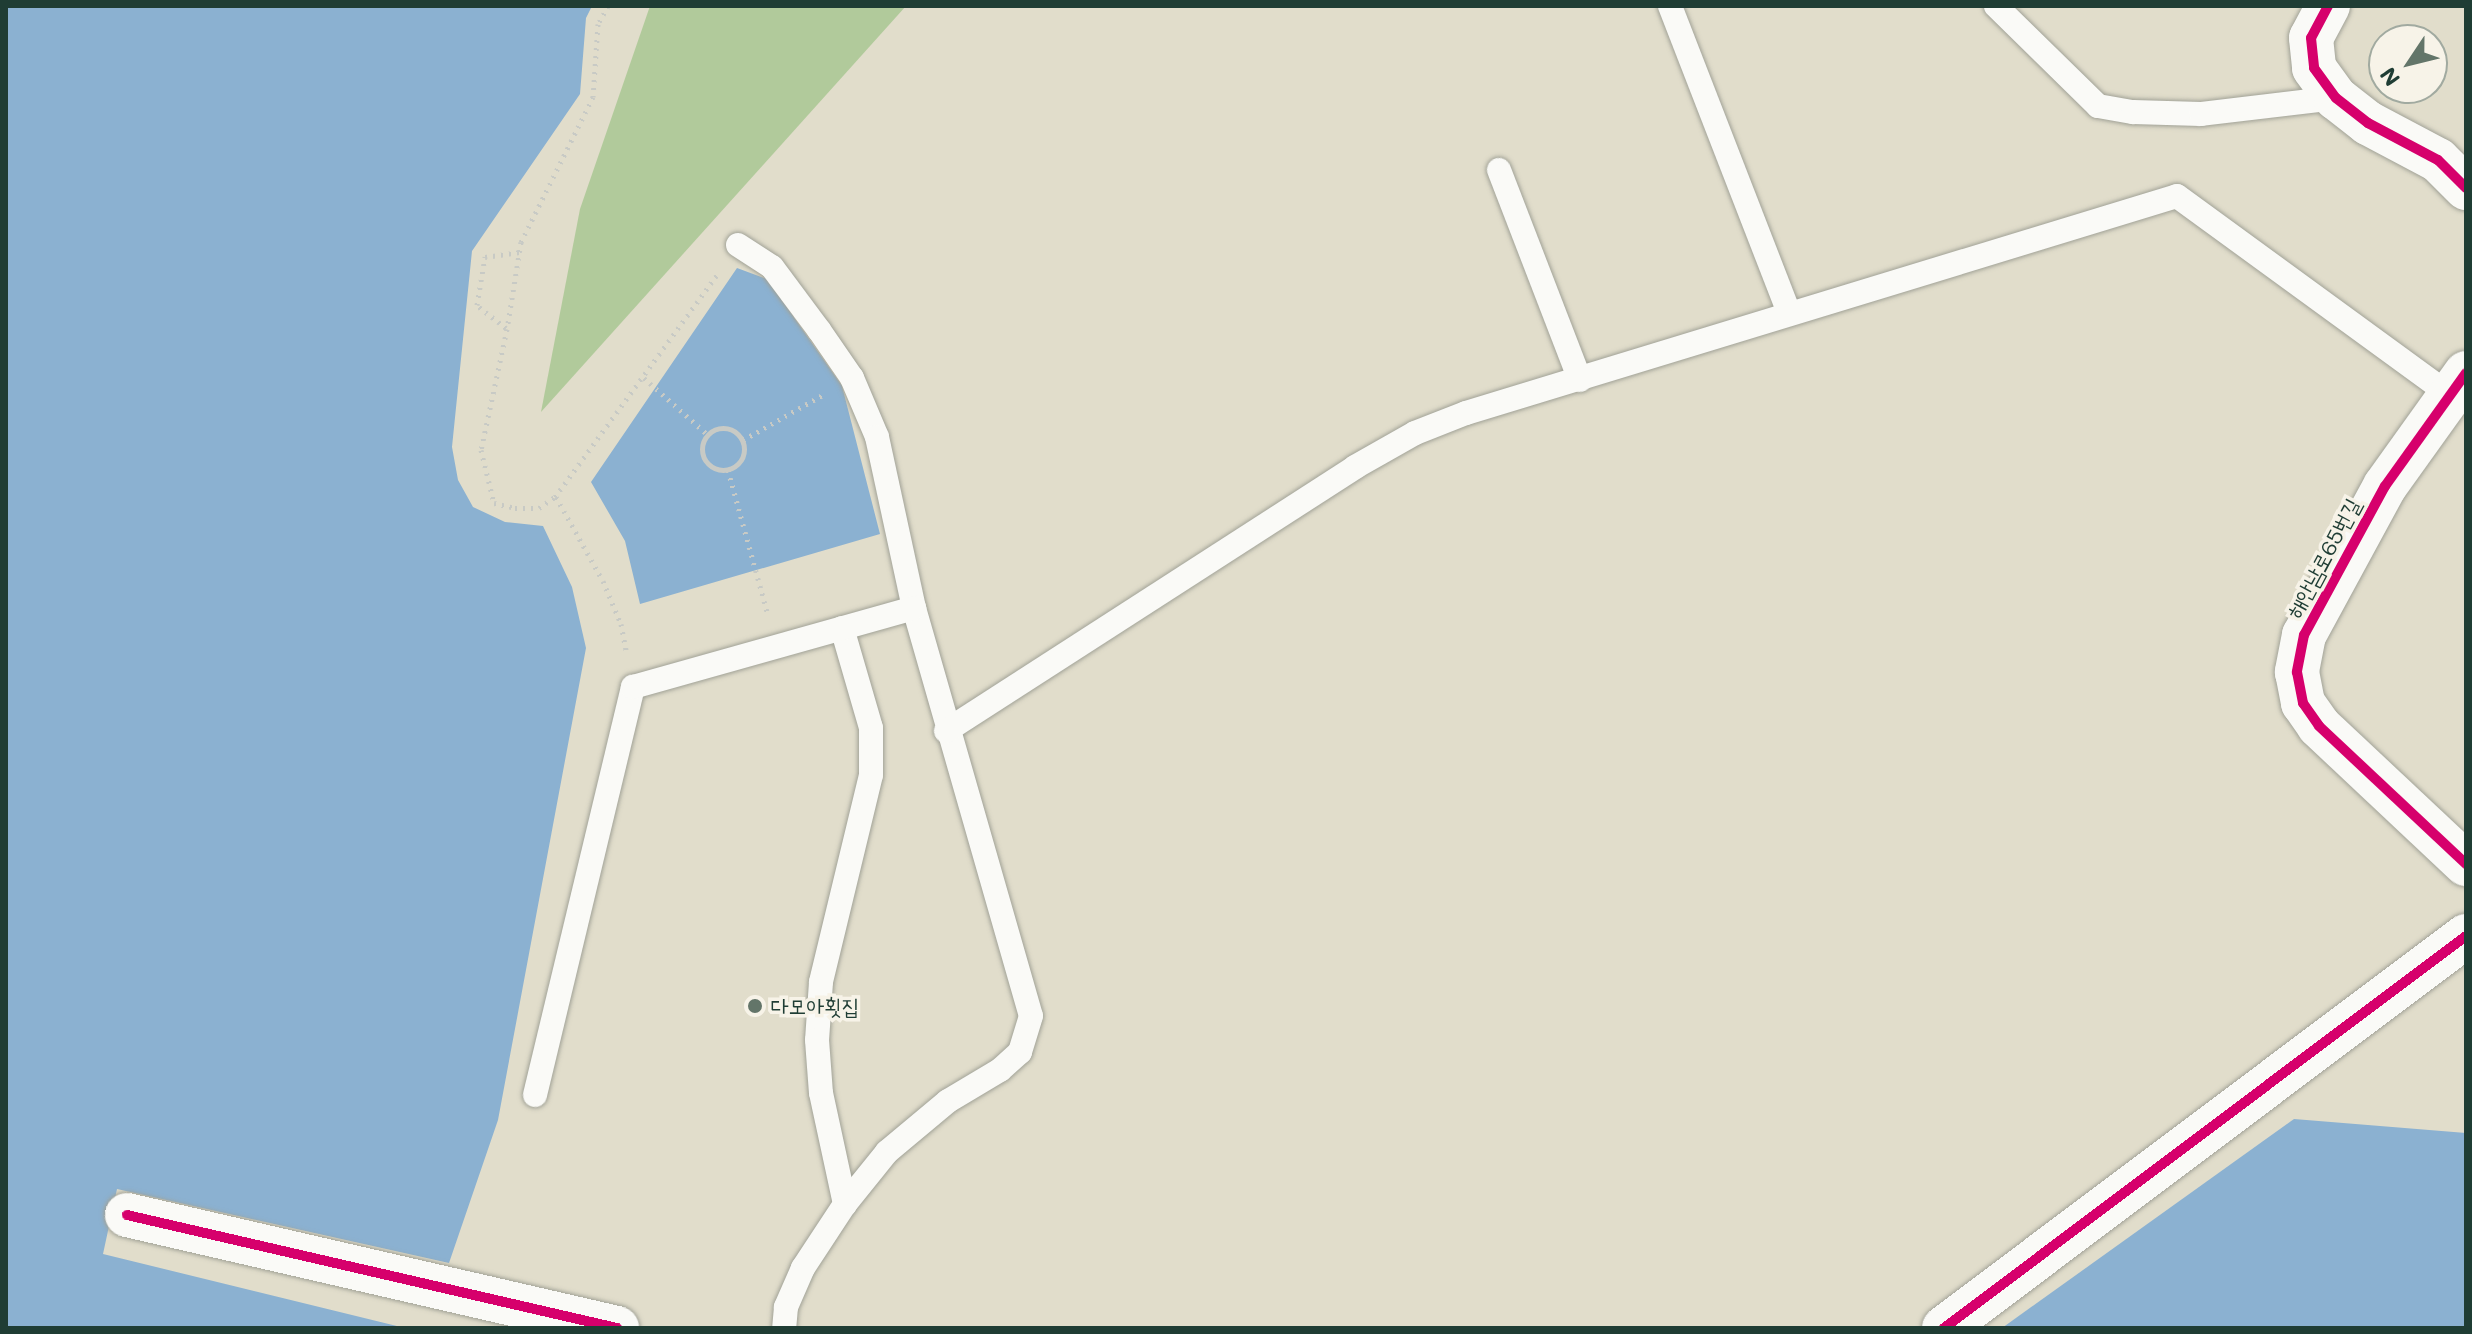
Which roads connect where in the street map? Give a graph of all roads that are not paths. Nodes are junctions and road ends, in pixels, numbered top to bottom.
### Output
1 (1670, 6) edge
2 (1996, 6) edge
3 (2328, 6) edge
4 (2336, 98) junction
5 (1499, 170) dead end
6 (2466, 188) edge
7 (738, 245) road end
8 (1789, 313) junction
9 (1580, 380) junction
10 (2458, 384) edge
11 (914, 608) junction
12 (842, 628) junction
13 (946, 731) junction
14 (2466, 864) edge
15 (2466, 936) edge
16 (535, 1095) dead end
17 (845, 1204) junction
18 (127, 1215) dead end
19 (617, 1328) edge
20 (784, 1328) edge
21 (1944, 1328) edge

1 - 8 lane
2 - 4 lane
3 - 4 street
4 - 6 street
5 - 9 lane
7 - 11 lane
8 - 9 lane
8 - 10 lane
9 - 13 lane
10 - 14 street, 해안남로65번길
11 - 12 lane
11 - 13 lane
12 - 16 lane
12 - 17 lane
13 - 17 lane
15 - 21 street
17 - 20 lane
18 - 19 street

